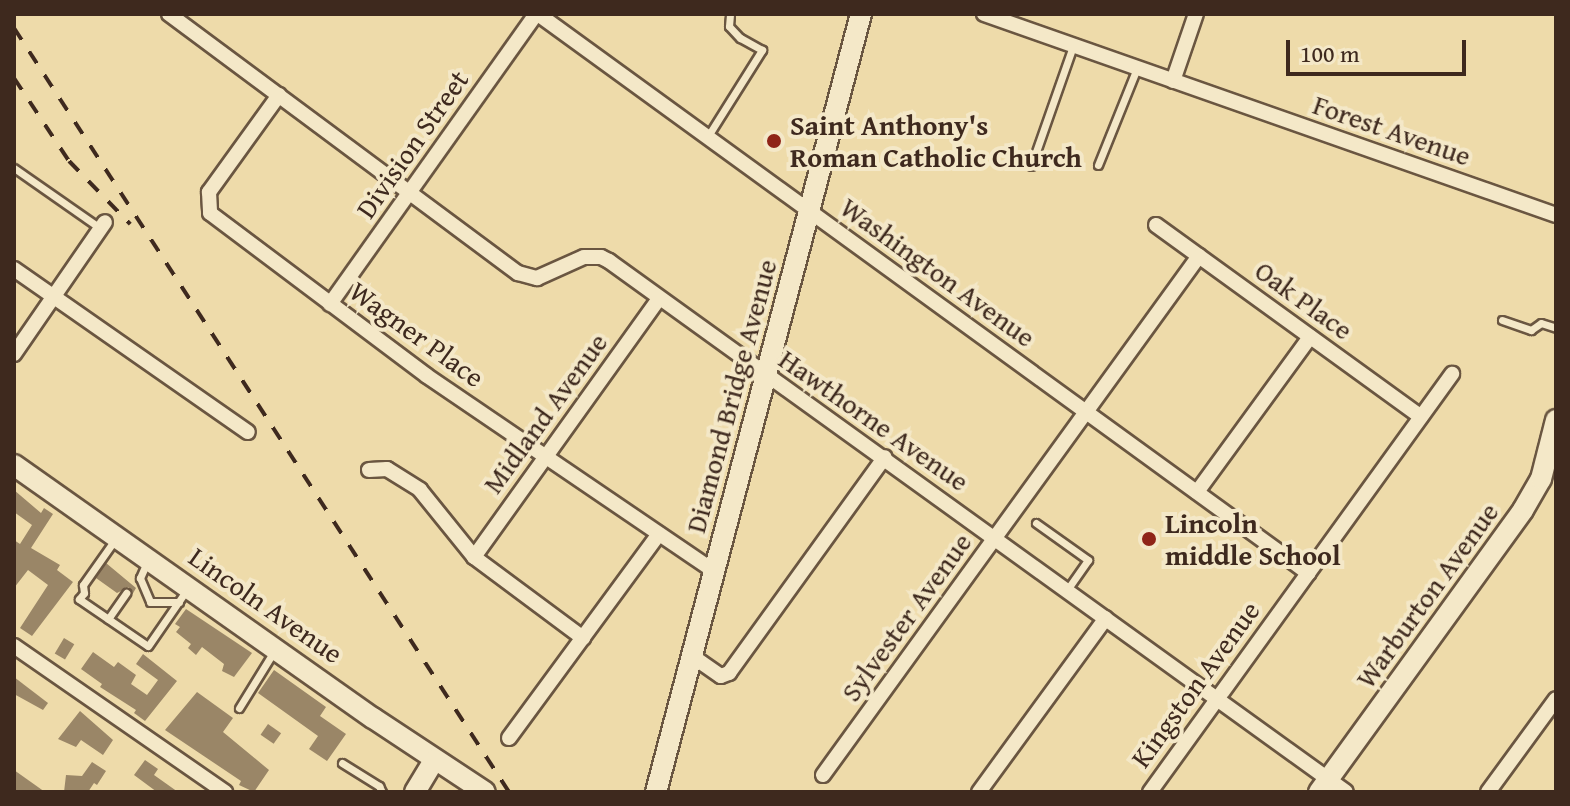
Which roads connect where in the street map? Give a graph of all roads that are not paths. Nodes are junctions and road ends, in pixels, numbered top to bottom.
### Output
1 (169, 14) edge
2 (537, 14) edge
3 (861, 14) edge
4 (984, 14) edge
5 (1196, 14) edge
6 (729, 15) edge
7 (1073, 46) junction
8 (1137, 68) junction
9 (1173, 81) junction
10 (279, 95) junction
11 (707, 137) junction
12 (1098, 165) dead end
13 (1031, 166) dead end
14 (14, 168) edge
15 (409, 192) junction
16 (809, 211) junction
17 (1556, 215) edge
18 (103, 225) joint
19 (1156, 225) dead end
20 (1199, 256) junction
21 (14, 269) edge
22 (53, 296) junction
23 (659, 299) junction
24 (330, 304) junction
25 (1502, 320) dead end
26 (1556, 328) edge
27 (1310, 337) junction
28 (14, 354) edge
29 (766, 374) junction
30 (1452, 374) dead end
31 (1086, 412) junction
32 (1421, 417) junction
33 (1556, 420) edge
34 (248, 432) dead end
35 (546, 457) junction
36 (885, 457) junction
37 (14, 465) edge
38 (369, 470) dead end
39 (1197, 492) junction
40 (1036, 523) dead end
41 (659, 534) junction
42 (117, 536) junction
43 (995, 537) junction
44 (474, 557) junction
45 (145, 565) junction
46 (714, 571) junction
47 (1308, 573) junction
48 (131, 585) dead end
49 (1067, 590) junction
50 (126, 593) dead end
51 (184, 594) junction
52 (1106, 618) junction
53 (108, 619) junction
54 (583, 638) junction
55 (14, 646) edge
56 (277, 648) junction
57 (692, 656) junction
58 (1217, 698) junction
59 (1556, 699) edge
60 (239, 708) dead end
61 (509, 738) dead end
62 (434, 760) junction
63 (342, 763) dead end
64 (823, 775) dead end
65 (1324, 786) edge
66 (225, 792) edge
67 (382, 792) edge
68 (415, 792) edge
69 (485, 792) edge
70 (656, 792) edge
71 (979, 792) edge
72 (1150, 792) edge
73 (1346, 792) edge
74 (1488, 792) edge

1 - 10 street, Hawthorne Avenue
2 - 11 street, Washington Avenue
2 - 15 street, Division Street
3 - 16 street, Diamond Bridge Avenue
4 - 7 street, Forest Avenue
5 - 9 street
6 - 11 lane
7 - 8 street, Forest Avenue
7 - 13 lane
8 - 9 street, Forest Avenue
8 - 12 lane
9 - 17 street, Forest Avenue
10 - 15 street, Hawthorne Avenue
10 - 24 street, Wagner Place
11 - 16 street, Washington Avenue
14 - 18 lane
15 - 23 street, Hawthorne Avenue
15 - 24 street, Division Street
16 - 29 street, Diamond Bridge Avenue
16 - 31 street, Washington Avenue
18 - 22 street
19 - 20 street, Oak Place
20 - 27 street, Oak Place
20 - 31 street, Sylvester Avenue
21 - 22 street
22 - 28 street
22 - 34 street
23 - 29 street, Hawthorne Avenue
23 - 35 street, Midland Avenue
24 - 35 street, Wagner Place
25 - 26 lane
27 - 32 street, Oak Place
27 - 39 street
29 - 36 street, Hawthorne Avenue
29 - 46 street, Diamond Bridge Avenue
30 - 32 street, Kingston Avenue
31 - 39 street, Washington Avenue
31 - 43 street, Sylvester Avenue
32 - 47 street, Kingston Avenue
33 - 65 street, Warburton Avenue
35 - 41 street, Wagner Place
35 - 44 street, Midland Avenue
36 - 43 street, Hawthorne Avenue
36 - 57 street
37 - 42 street, Lincoln Avenue
38 - 44 street
39 - 47 street, Washington Avenue
40 - 49 lane
41 - 46 street, Wagner Place
41 - 54 street
42 - 45 street, Lincoln Avenue
42 - 53 lane
43 - 49 street, Hawthorne Avenue
43 - 64 street, Sylvester Avenue
44 - 54 street
45 - 48 lane
45 - 51 street, Lincoln Avenue
45 - 51 lane
46 - 57 street, Diamond Bridge Avenue
47 - 58 street, Kingston Avenue
49 - 52 street, Hawthorne Avenue
50 - 53 lane
51 - 53 lane
51 - 56 street, Lincoln Avenue
52 - 58 street, Hawthorne Avenue
52 - 71 street
54 - 61 street
55 - 66 street
56 - 60 lane
56 - 62 street, Lincoln Avenue
57 - 70 street, Diamond Bridge Avenue
58 - 65 street, Hawthorne Avenue
58 - 72 street, Kingston Avenue
59 - 74 street
62 - 68 street
62 - 69 street, Lincoln Avenue
63 - 67 lane
65 - 73 street, Hawthorne Avenue

